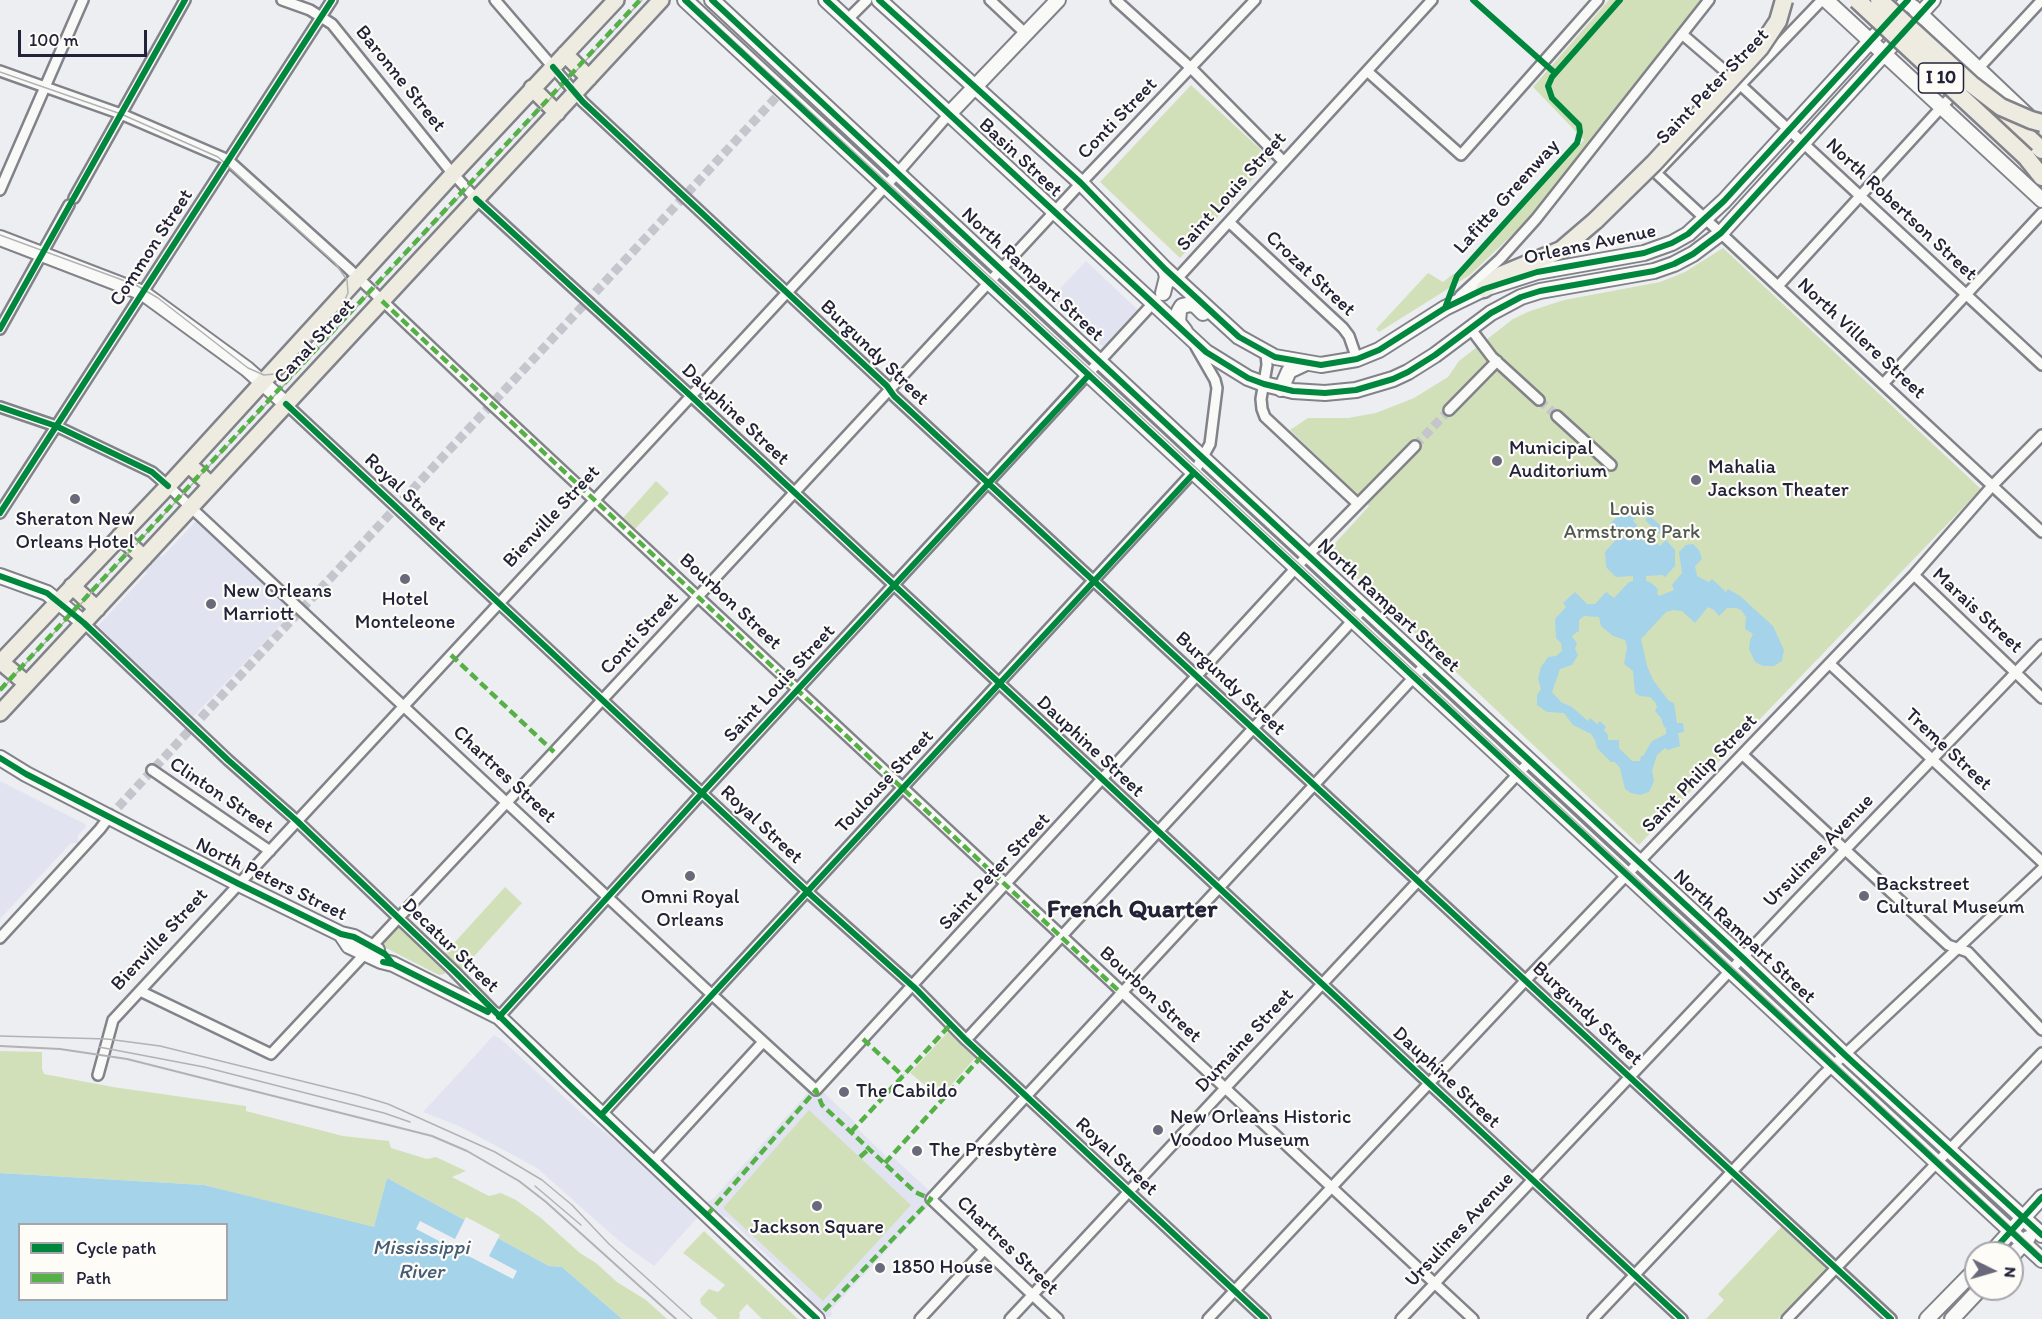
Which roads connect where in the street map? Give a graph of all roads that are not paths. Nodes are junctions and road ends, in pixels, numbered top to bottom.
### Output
1 (83, 0) edge
2 (185, 0) edge
3 (282, 0) edge
4 (332, 0) edge
5 (495, 0) edge
6 (616, 0) edge
7 (661, 0) edge
8 (685, 0) edge
9 (712, 0) edge
10 (826, 0) edge
11 (867, 0) edge
12 (879, 0) edge
13 (990, 0) edge
14 (1058, 0) edge
15 (1116, 0) edge
16 (1255, 0) edge
17 (1432, 0) edge
18 (1598, 0) edge
19 (1709, 0) edge
20 (1784, 0) edge
21 (1824, 0) edge
22 (1857, 0) edge
23 (1879, 0) edge
24 (1906, 0) edge
25 (1933, 0) edge
26 (2042, 0) edge
27 (1920, 14) junction
28 (321, 16) junction
29 (847, 20) junction
30 (1026, 34) junction
31 (1682, 34) junction
32 (1870, 40) junction
33 (1884, 53) junction
34 (565, 54) junction
35 (553, 67) junction
36 (1191, 68) junction
37 (0, 71) edge
38 (1367, 71) junction
39 (1974, 76) junction
40 (589, 78) junction
41 (1740, 84) junction
42 (976, 86) junction
43 (44, 87) junction
44 (532, 88) junction
45 (575, 93) junction
46 (1942, 107) junction
47 (557, 113) junction
48 (121, 114) junction
49 (949, 114) junction
50 (2042, 123) edge
51 (2042, 128) edge
52 (1789, 130) junction
53 (1803, 143) junction
54 (2042, 150) edge
55 (2026, 157) junction
56 (228, 160) junction
57 (1284, 162) junction
58 (2042, 172) edge
59 (898, 173) junction
60 (1656, 173) joint
61 (453, 174) junction
62 (2042, 177) edge
63 (1081, 183) junction
64 (885, 186) junction
65 (0, 190) edge
66 (1860, 197) junction
67 (476, 199) junction
68 (2042, 200) edge
69 (1054, 212) junction
70 (2042, 213) edge
71 (1706, 219) junction
72 (1229, 222) junction
73 (1721, 233) junction
74 (0, 238) edge
75 (42, 254) junction
76 (1622, 257) junction
77 (1165, 269) junction
78 (1001, 270) junction
79 (1626, 276) junction
80 (358, 277) junction
81 (1176, 280) junction
82 (989, 282) junction
83 (1778, 286) junction
84 (1484, 289) junction
85 (143, 293) junction
86 (787, 293) junction
87 (1163, 293) junction
88 (1966, 295) junction
89 (382, 301) junction
90 (1152, 304) junction
91 (1445, 308) junction
92 (1470, 328) junction
93 (0, 329) edge
94 (1192, 340) junction
95 (1242, 340) junction
96 (1266, 353) junction
97 (1357, 358) junction
98 (1101, 361) junction
99 (1497, 361) junction
100 (1306, 364) junction
101 (2042, 365) edge
102 (1089, 375) junction
103 (262, 382) junction
104 (1264, 384) junction
105 (1883, 384) junction
106 (890, 389) junction
107 (1281, 389) junction
108 (691, 396) junction
109 (1539, 400) tunnel mouth
110 (286, 404) junction
111 (0, 407) edge
112 (1449, 410) tunnel mouth
113 (1557, 416) tunnel mouth
114 (56, 426) junction
115 (2042, 435) edge
116 (1415, 446) tunnel mouth
117 (1204, 459) junction
118 (188, 464) junction
119 (1611, 465) dead end
120 (1194, 472) junction
121 (989, 483) junction
122 (211, 485) junction
123 (168, 486) junction
124 (1992, 486) junction
125 (794, 493) junction
126 (595, 500) junction
127 (1358, 504) junction
128 (191, 507) junction
129 (0, 513) edge
130 (2042, 532) edge
131 (120, 536) junction
132 (1308, 555) junction
133 (144, 558) junction
134 (1296, 568) junction
135 (1914, 575) junction
136 (0, 576) edge
137 (1095, 580) junction
138 (894, 585) junction
139 (72, 586) junction
140 (699, 596) junction
141 (58, 600) junction
142 (499, 603) junction
143 (1365, 607) junction
144 (97, 609) junction
145 (1353, 620) junction
146 (84, 623) junction
147 (2042, 645) edge
148 (1, 662) edge
149 (1426, 664) junction
150 (1830, 664) junction
151 (2016, 672) junction
152 (1197, 676) junction
153 (1414, 677) junction
154 (27, 684) junction
155 (999, 684) junction
156 (797, 690) junction
157 (2042, 698) edge
158 (603, 700) junction
159 (404, 706) junction
160 (0, 713) edge
161 (1253, 728) junction
162 (1743, 755) junction
163 (0, 758) edge
164 (1933, 760) junction
165 (1530, 761) junction
166 (0, 766) edge
167 (152, 770) dead end
168 (26, 774) junction
169 (1518, 774) junction
170 (1102, 781) junction
171 (1314, 784) junction
172 (902, 788) junction
173 (702, 793) junction
174 (507, 802) junction
175 (109, 817) junction
176 (297, 821) junction
177 (1157, 832) junction
178 (270, 851) junction
179 (1844, 851) junction
180 (1639, 862) junction
181 (2042, 862) edge
182 (2042, 869) edge
183 (1627, 875) junction
184 (1418, 881) junction
185 (239, 884) junction
186 (1006, 885) junction
187 (1218, 889) junction
188 (807, 891) junction
189 (608, 897) junction
190 (398, 919) junction
191 (1061, 937) junction
192 (0, 938) edge
193 (1958, 948) junction
194 (368, 950) junction
195 (1743, 958) junction
196 (1731, 971) junction
197 (1526, 980) junction
198 (912, 986) junction
199 (1322, 986) junction
200 (140, 991) junction
201 (1121, 993) junction
202 (711, 994) junction
203 (499, 1017) junction
204 (2042, 1030) edge
205 (966, 1040) junction
206 (764, 1042) junction
207 (2042, 1053) edge
208 (1845, 1055) junction
209 (1833, 1066) junction
210 (98, 1075) dead end
211 (1630, 1077) junction
212 (1428, 1084) junction
213 (1224, 1088) junction
214 (816, 1090) joint
215 (1026, 1096) junction
216 (601, 1115) junction
217 (1948, 1149) junction
218 (1936, 1162) junction
219 (652, 1163) junction
220 (1733, 1171) junction
221 (1532, 1180) junction
222 (1332, 1187) junction
223 (1129, 1192) junction
224 (2042, 1197) edge
225 (2023, 1217) junction
226 (2040, 1229) edge
227 (2011, 1231) junction
228 (2002, 1241) edge
229 (2022, 1241) edge
230 (2024, 1243) joint
231 (984, 1250) junction
232 (2042, 1260) edge
233 (1835, 1267) junction
234 (1634, 1275) junction
235 (1964, 1281) edge
236 (1435, 1283) junction
237 (1235, 1291) junction
238 (1032, 1295) junction
239 (1969, 1301) edge
240 (817, 1319) edge
241 (920, 1319) edge
242 (1010, 1319) edge
243 (1058, 1319) edge
244 (1208, 1319) edge
245 (1265, 1319) edge
246 (1401, 1319) edge
247 (1473, 1319) edge
248 (1593, 1319) edge
249 (1682, 1319) edge
250 (1787, 1319) edge
251 (1891, 1319) edge
252 (1927, 1319) edge
253 (1952, 1319) edge

1 - 43 street
2 - 48 street
3 - 28 street, Baronne Street
4 - 28 street, Common Street
5 - 35 street, Burgundy Street
6 - 34 main road, Canal Street
7 - 40 main road, Canal Street
8 - 64 street, North Rampart Street
9 - 59 street, North Rampart Street
10 - 29 street, Basin Street
11 - 29 street
12 - 42 street, Basin Street
13 - 30 street
14 - 30 street, Bienville Street
15 - 36 street
16 - 36 street, Conti Street
17 - 38 street, Saint Louis Street
18 - 38 street
19 - 31 street
20 - 84 highway, bridge
21 - 32 street
21 - 41 street, Saint Peter Street
22 - 55 highway, I 10, bridge
23 - 39 highway, I 10, bridge
24 - 27 street
24 - 32 street, Orleans Avenue
25 - 27 street, Orleans Avenue
26 - 39 street
27 - 33 street, Orleans Avenue
27 - 39 street
28 - 56 street, Common Street
28 - 61 street, Baronne Street
29 - 49 street, Basin Street
30 - 42 street, Bienville Street
31 - 41 street, North Robertson Street
31 - 91 street
32 - 33 street
32 - 52 street, Orleans Avenue
33 - 46 street
33 - 53 street, Orleans Avenue
34 - 35 main road, Canal Street
34 - 40 main road
35 - 44 main road, Canal Street
35 - 45 street, Burgundy Street
36 - 57 street
36 - 63 street, Conti Street
37 - 43 street, Bourbon Street
38 - 57 street, Saint Louis Street
39 - 46 street
39 - 50 highway, bridge
39 - 51 street
39 - 54 highway, I 10, bridge
40 - 45 main road, Canal Street
41 - 52 street, North Robertson Street
41 - 60 street, Saint Peter Street
42 - 49 street, Bienville Street
42 - 63 street, Basin Street
43 - 48 street, Bourbon Street
43 - 65 street
44 - 47 main road
44 - 61 main road, Canal Street
45 - 47 main road, Canal Street
45 - 86 street, Burgundy Street
46 - 66 street
46 - 68 street
47 - 67 main road, Canal Street
48 - 56 street, Bourbon Street
48 - 75 street
49 - 59 street, Bienville Street
49 - 69 street, Basin Street
52 - 53 street, North Robertson Street
52 - 71 street, Orleans Avenue
53 - 66 street, North Robertson Street
53 - 73 street, Orleans Avenue
55 - 58 highway, I 10
55 - 62 highway
56 - 80 street, Bourbon Street
56 - 85 street, Common Street
57 - 72 street, Saint Louis Street
59 - 64 street, Bienville Street
59 - 78 street, North Rampart Street
60 - 71 street, North Villere Street
61 - 67 street, Baronne Street
61 - 80 main road, Canal Street
63 - 69 street, Conti Street
63 - 77 street, Basin Street
64 - 82 street, North Rampart Street
64 - 86 street, Bienville Street
66 - 83 street
66 - 88 street, North Robertson Street
67 - 89 main road, Canal Street
67 - 108 street, Dauphine Street
69 - 78 street, Conti Street
69 - 90 street, Basin Street
70 - 88 street
71 - 73 street, North Villere Street
71 - 76 street, Orleans Avenue
72 - 81 street, Saint Louis Street
72 - 97 street, Crozat Street
73 - 79 street, Orleans Avenue
73 - 83 street, North Villere Street
74 - 75 street
75 - 85 street
75 - 93 street
76 - 79 street
76 - 84 street, Orleans Avenue
77 - 81 street, Basin Street
77 - 87 street
78 - 82 street, Conti Street
78 - 98 street, North Rampart Street
79 - 92 street, Orleans Avenue
80 - 89 street, Bourbon Street
80 - 103 main road, Canal Street
81 - 87 street, Saint Louis Street
81 - 95 street, Basin Street
82 - 102 street, North Rampart Street
82 - 106 street, Conti Street
83 - 105 street, North Villere Street
84 - 91 street, Orleans Avenue
85 - 103 street
85 - 114 street, Common Street
86 - 106 street, Burgundy Street
86 - 108 street, Bienville Street
87 - 90 street, Saint Louis Street
88 - 101 street, North Robertson Street
88 - 105 street
89 - 110 main road, Canal Street
89 - 126 street, Bourbon Street
90 - 94 street, Basin Street
90 - 98 street, Saint Louis Street
91 - 97 street, Orleans Avenue
92 - 99 street
92 - 107 street, Orleans Avenue
94 - 95 street
94 - 104 street, Orleans Avenue
94 - 117 street, Toulouse Street
95 - 96 street, Orleans Avenue
96 - 100 street, Orleans Avenue
96 - 104 street
97 - 100 street, Orleans Avenue
98 - 102 street, Saint Louis Street
98 - 117 street, North Rampart Street
99 - 109 street
99 - 112 street
100 - 107 street
102 - 120 street, North Rampart Street
102 - 121 street, Saint Louis Street
103 - 110 street
103 - 118 main road, Canal Street
104 - 107 street, Orleans Avenue
104 - 127 street
105 - 124 street, North Villere Street
106 - 121 street, Burgundy Street
106 - 125 street, Conti Street
108 - 125 street, Dauphine Street
108 - 126 street, Bienville Street
110 - 122 main road, Canal Street
110 - 142 street, Royal Street
111 - 114 street, Chartres Street
113 - 119 street
114 - 123 street, Chartres Street
114 - 129 street, Common Street
115 - 124 street, Saint Philip Street
116 - 127 street, Saint Peter Street
117 - 120 street, Toulouse Street
117 - 132 street, North Rampart Street
118 - 122 main road
118 - 123 main road, Canal Street
120 - 134 street, North Rampart Street
120 - 137 street, Toulouse Street
121 - 137 street, Burgundy Street
121 - 138 street, Saint Louis Street
122 - 128 main road, Canal Street
123 - 128 street, Chartres Street
123 - 131 main road, Canal Street
124 - 130 street, North Villere Street
124 - 135 street, Saint Philip Street
125 - 138 street, Dauphine Street
125 - 140 street, Conti Street
126 - 140 street, Bourbon Street
126 - 142 street, Bienville Street
127 - 132 street, Saint Peter Street
128 - 133 main road, Canal Street
128 - 159 street, Chartres Street
131 - 133 main road
131 - 139 main road, Canal Street
132 - 134 street, Saint Peter Street
132 - 143 street, North Rampart Street
133 - 144 main road, Canal Street
134 - 145 street, North Rampart Street
134 - 152 street, Saint Peter Street
135 - 150 street, Saint Philip Street
135 - 151 street, Marais Street
136 - 141 street
137 - 152 street, Burgundy Street
137 - 155 street, Toulouse Street
138 - 155 street, Dauphine Street
138 - 156 street, Saint Louis Street
139 - 141 main road, Canal Street
139 - 144 main road
140 - 156 street, Bourbon Street
140 - 158 street, Conti Street
141 - 146 street
141 - 148 main road, Canal Street
142 - 158 street, Royal Street
142 - 159 street, Bienville Street
143 - 145 street
143 - 149 street, North Rampart Street
144 - 146 main road, Canal Street
145 - 153 street, North Rampart Street
145 - 161 street
146 - 154 main road, Canal Street
146 - 176 street, Decatur Street
147 - 151 street, Ursulines Avenue
148 - 154 main road
149 - 153 street
149 - 165 street, North Rampart Street
150 - 162 street, Saint Philip Street
150 - 164 street, Treme Street
151 - 157 street, Marais Street
151 - 164 street, Ursulines Avenue
152 - 161 street, Burgundy Street
152 - 170 street, Saint Peter Street
153 - 169 street, North Rampart Street
153 - 171 street
154 - 160 main road, Canal Street
155 - 170 street, Dauphine Street
155 - 172 street, Toulouse Street
156 - 172 street, Bourbon Street
156 - 173 street, Saint Louis Street
158 - 173 street, Royal Street
158 - 174 street, Conti Street
159 - 174 street, Chartres Street
159 - 176 street, Bienville Street
161 - 171 street, Burgundy Street
161 - 177 street
162 - 179 street
162 - 180 street, Saint Philip Street
163 - 168 street, North Peters Street
164 - 179 street, Ursulines Avenue
164 - 181 street, Treme Street
165 - 169 street, Dumaine Street
165 - 180 street, North Rampart Street
166 - 168 street, North Peters Street
167 - 178 street, Clinton Street
168 - 175 street, North Peters Street
169 - 183 street, North Rampart Street
169 - 184 street, Dumaine Street
170 - 177 street, Dauphine Street
170 - 186 street, Saint Peter Street
171 - 184 street, Burgundy Street
171 - 187 street
172 - 186 street, Bourbon Street
172 - 188 street, Toulouse Street
173 - 188 street, Royal Street
173 - 189 street, Saint Louis Street
174 - 189 street, Chartres Street
174 - 190 street, Conti Street
175 - 185 street, North Peters Street
175 - 192 street
176 - 178 street, Bienville Street
176 - 190 street, Decatur Street
177 - 187 street, Dauphine Street
177 - 191 street
178 - 185 street, Bienville Street
179 - 193 street
179 - 195 street, Ursulines Avenue
180 - 183 street, Saint Philip Street
180 - 195 street, North Rampart Street
182 - 193 street
183 - 196 street, North Rampart Street
183 - 197 street, Saint Philip Street
184 - 197 street, Burgundy Street
184 - 199 street, Dumaine Street
185 - 194 street, North Peters Street
185 - 200 street, Bienville Street
186 - 191 street, Bourbon Street
186 - 198 street, Saint Peter Street
187 - 199 street, Dauphine Street
187 - 201 street
188 - 198 street, Royal Street
188 - 202 street, Toulouse Street
189 - 202 street, Chartres Street
189 - 203 street, Saint Louis Street
190 - 194 street, Conti Street
190 - 203 street, Decatur Street
191 - 201 street, Bourbon Street
191 - 205 street
193 - 204 street
193 - 208 street
194 - 200 street, Conti Street
194 - 203 street, North Peters Street
195 - 196 street, Ursulines Avenue
195 - 208 street, North Rampart Street
196 - 209 street, North Rampart Street
196 - 211 street, Ursulines Avenue
197 - 211 street, Burgundy Street
197 - 212 street, Saint Philip Street
198 - 205 street, Royal Street
198 - 214 street, Saint Peter Street
199 - 212 street, Dauphine Street
199 - 213 street, Dumaine Street
200 - 210 street, Bienville Street
201 - 213 street, Bourbon Street
201 - 215 street
202 - 206 street, Chartres Street
202 - 216 street, Toulouse Street
203 - 216 street, Decatur Street
205 - 215 street, Royal Street
206 - 214 street, Chartres Street
206 - 219 street
207 - 217 street
208 - 209 street
208 - 217 street, North Rampart Street
209 - 218 street, North Rampart Street
209 - 220 street
211 - 220 street, Burgundy Street
211 - 221 street, Ursulines Avenue
212 - 221 street, Dauphine Street
212 - 222 street, Saint Philip Street
213 - 222 street, Bourbon Street
213 - 223 street, Dumaine Street
215 - 223 street, Royal Street
215 - 231 street, Chartres Street
216 - 219 street, Decatur Street
217 - 218 street
217 - 225 street, North Rampart Street
218 - 227 street, North Rampart Street
218 - 233 street
219 - 240 street, Decatur Street
220 - 233 street, Burgundy Street
220 - 234 street
221 - 234 street, Dauphine Street
221 - 236 street, Ursulines Avenue
222 - 236 street, Bourbon Street
222 - 237 street, Saint Philip Street
223 - 237 street, Royal Street
223 - 238 street, Dumaine Street
224 - 225 street
225 - 226 street, North Rampart Street
225 - 227 street
226 - 230 street
227 - 228 street
227 - 229 street, North Rampart Street
230 - 232 street, North Rampart Street
231 - 238 street, Chartres Street
231 - 241 street
233 - 250 street
233 - 251 street, Burgundy Street
234 - 248 street
234 - 249 street, Dauphine Street
235 - 252 street
236 - 246 street, Ursulines Avenue
236 - 247 street, Bourbon Street
237 - 244 street, Saint Philip Street
237 - 245 street, Royal Street
238 - 242 street, Dumaine Street
238 - 243 street, Chartres Street
239 - 253 street

